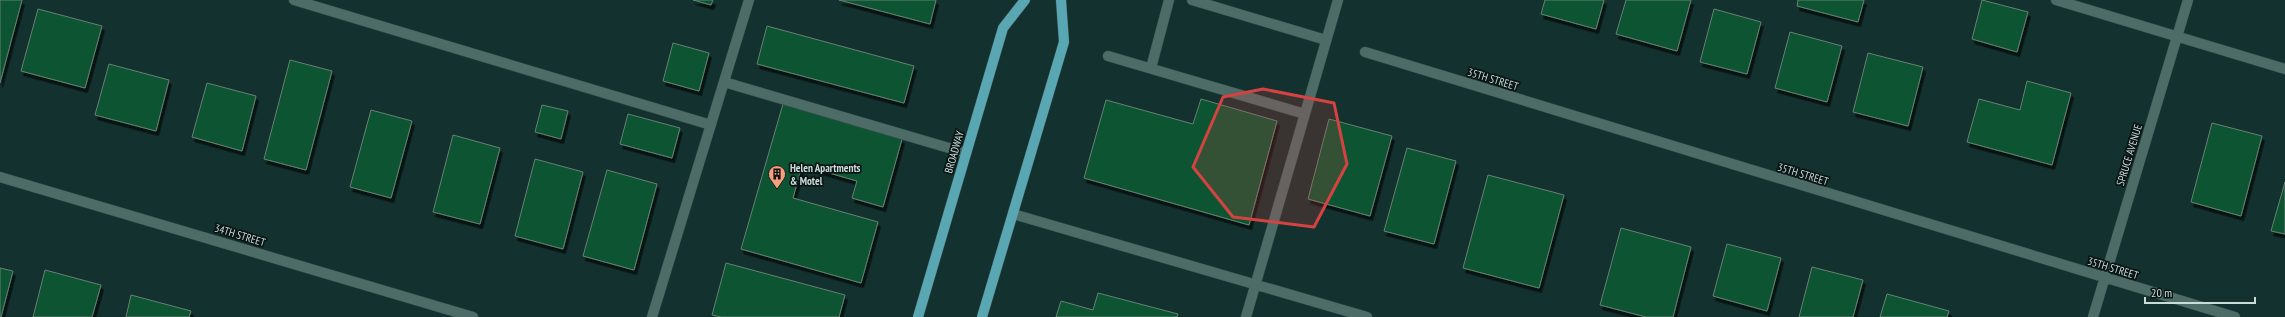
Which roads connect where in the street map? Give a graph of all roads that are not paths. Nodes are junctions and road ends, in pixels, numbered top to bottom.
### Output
1 (294, 0) edge
2 (749, 0) edge
3 (1025, 0) edge
4 (1061, 0) edge
5 (1170, 0) edge
6 (1192, 0) edge
7 (1338, 0) edge
8 (2056, 0) edge
9 (2188, 0) edge
10 (2177, 37) junction
11 (1326, 40) junction
12 (1365, 52) dead end
13 (1108, 56) dead end
14 (1151, 68) junction
15 (2285, 69) edge
16 (724, 82) junction
17 (1305, 114) junction
18 (711, 125) junction
19 (966, 153) junction
20 (0, 177) edge
21 (1013, 214) junction
22 (2105, 279) junction
23 (1256, 283) junction
24 (473, 317) edge
25 (652, 317) edge
26 (918, 317) edge
27 (982, 317) edge
28 (1246, 317) edge
29 (1367, 317) edge
30 (2093, 317) edge
31 (2235, 317) edge

1 - 18 street
2 - 16 street
3 - 19 main road, BROADWAY
4 - 21 main road
5 - 14 street
6 - 11 street
7 - 11 street
8 - 10 street
9 - 10 street, SPRUCE AVENUE
10 - 15 street
10 - 22 street, SPRUCE AVENUE
11 - 17 street
12 - 22 street, 35TH STREET
13 - 14 street
14 - 17 street
16 - 18 street
16 - 19 street
17 - 23 street
18 - 25 street
19 - 26 main road, BROADWAY
20 - 24 street, 34TH STREET
21 - 23 street
21 - 27 main road
22 - 30 street, SPRUCE AVENUE
22 - 31 street, 35TH STREET
23 - 28 street
23 - 29 street

